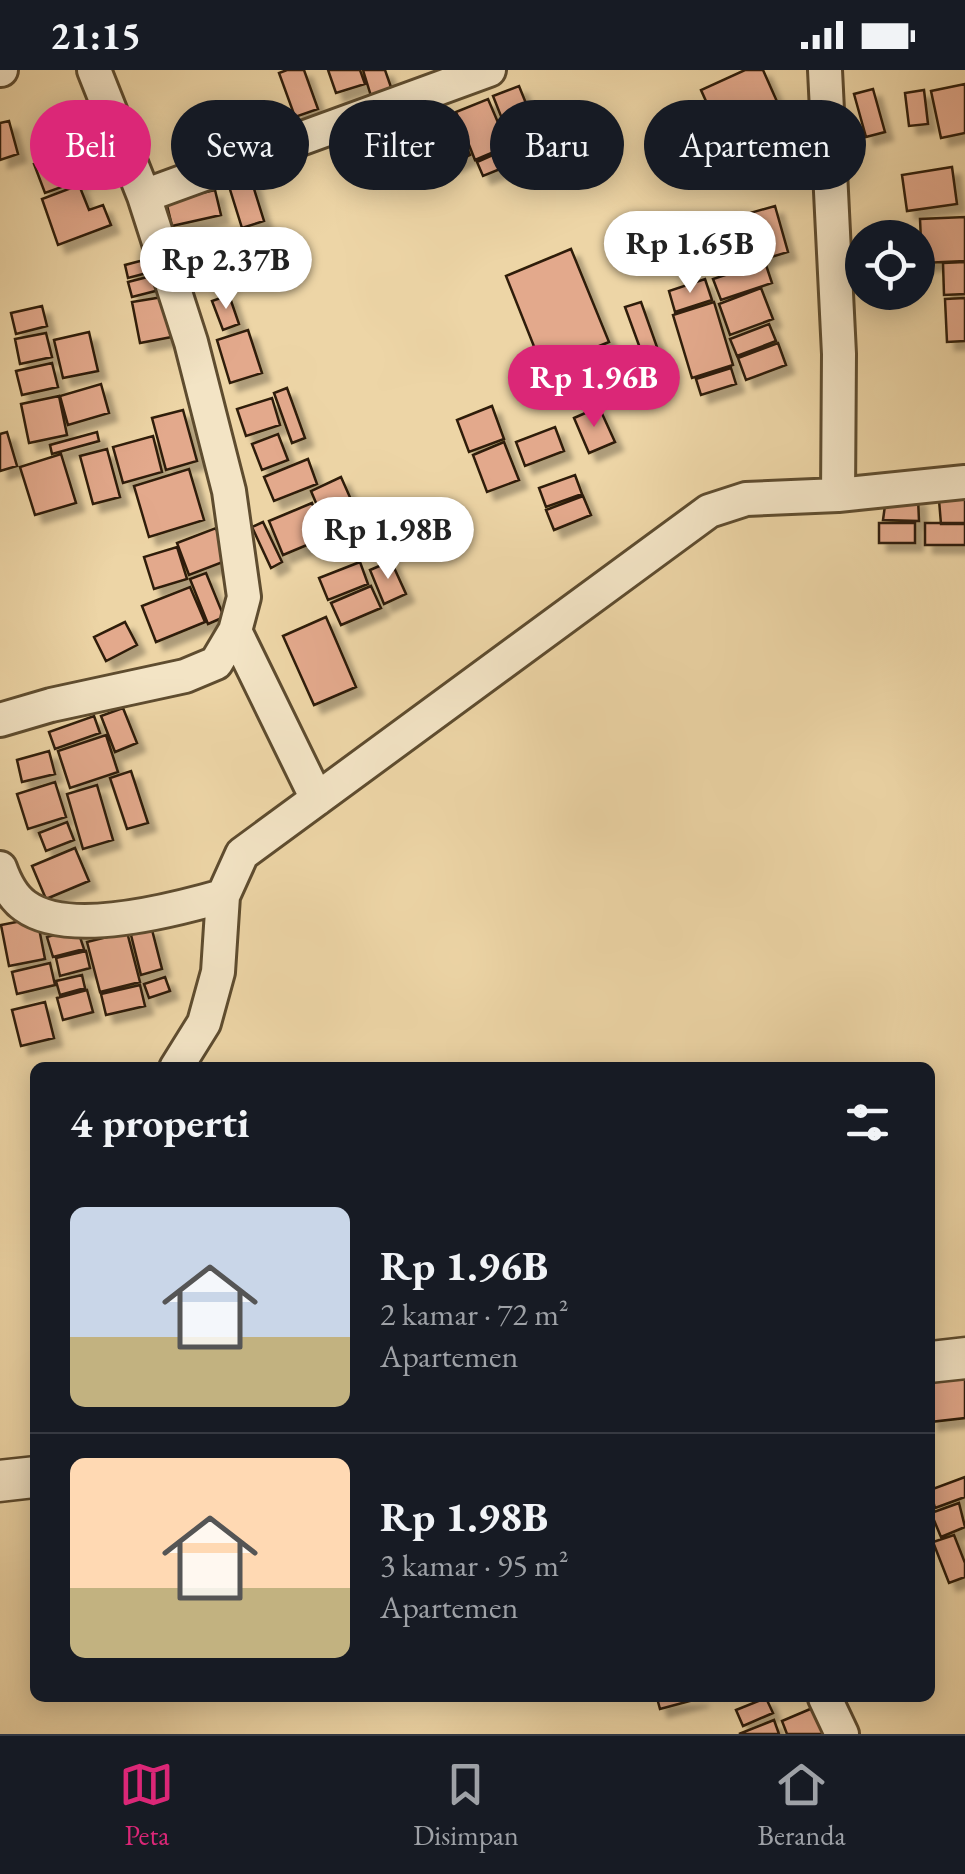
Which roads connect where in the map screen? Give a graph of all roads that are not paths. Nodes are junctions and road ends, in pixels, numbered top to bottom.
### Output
1 (94, 70) edge
2 (489, 70) edge
3 (824, 70) edge
4 (144, 196) junction
5 (965, 482) edge
6 (838, 495) junction
7 (235, 631) junction
8 (0, 720) edge
9 (317, 799) junction
10 (0, 868) edge
11 (223, 896) junction
12 (180, 1062) edge
13 (965, 1358) edge
14 (935, 1361) edge
15 (30, 1478) edge
16 (0, 1481) edge
17 (827, 1702) edge
18 (842, 1734) edge

1 - 4 street
2 - 4 street
3 - 6 street
4 - 7 street
5 - 6 street
6 - 9 street
7 - 8 street
7 - 9 street
9 - 11 street
10 - 11 street
11 - 12 street
13 - 14 street
15 - 16 street
17 - 18 street

